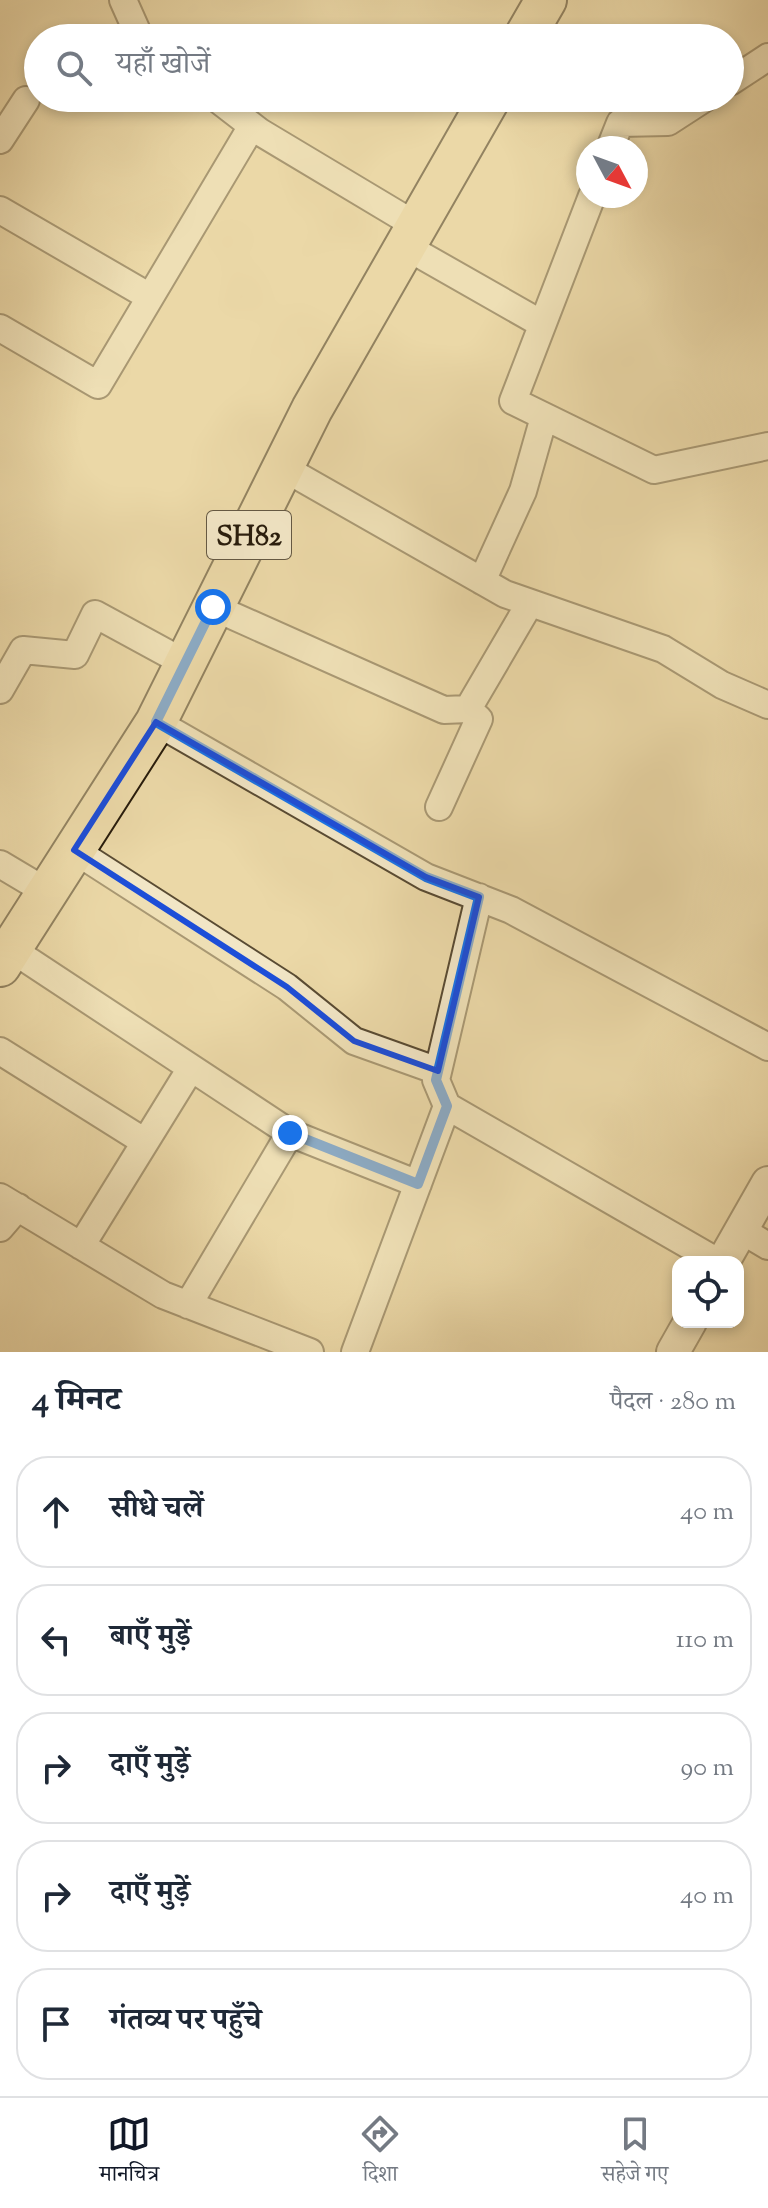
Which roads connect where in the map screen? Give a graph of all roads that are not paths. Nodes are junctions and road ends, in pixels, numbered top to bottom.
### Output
1 (123, 0) edge
2 (546, 0) edge
3 (134, 24) edge
4 (532, 24) edge
5 (768, 57) edge
6 (744, 73) edge
7 (24, 103) edge
8 (234, 112) edge
9 (482, 112) edge
10 (683, 112) edge
11 (252, 126) junction
12 (615, 136) edge
13 (0, 140) edge
14 (587, 208) edge
15 (0, 210) edge
16 (411, 236) junction
17 (150, 297) junction
18 (542, 324) junction
19 (0, 328) edge
20 (544, 417) junction
21 (768, 446) edge
22 (282, 467) junction
23 (482, 581) junction
24 (530, 603) junction
25 (213, 607) junction
26 (185, 663) junction
27 (0, 690) edge
28 (768, 705) edge
29 (468, 709) junction
30 (156, 722) junction
31 (439, 807) dead end
32 (74, 850) junction
33 (0, 864) edge
34 (47, 892) junction
35 (479, 897) junction
36 (6, 958) edge
37 (768, 1047) edge
38 (0, 1051) edge
39 (191, 1068) junction
40 (438, 1071) junction
41 (447, 1106) junction
42 (290, 1133) junction
43 (145, 1142) junction
44 (768, 1183) edge
45 (418, 1184) junction
46 (9, 1202) edge
47 (0, 1228) edge
48 (755, 1238) edge
49 (81, 1246) junction
50 (710, 1256) edge
51 (730, 1256) edge
52 (188, 1305) junction
53 (687, 1328) edge
54 (310, 1352) edge
55 (355, 1352) edge
56 (673, 1352) edge

1 - 3 street
2 - 4 main road
5 - 6 street
7 - 13 street
8 - 11 street
9 - 16 main road, SH82
10 - 12 street
11 - 16 street
11 - 17 street
14 - 18 street
15 - 17 street
16 - 18 street
16 - 22 main road, SH82
17 - 19 street
18 - 20 street
20 - 21 street
20 - 23 street
22 - 23 street
22 - 25 main road, SH82
23 - 24 street
24 - 28 street
24 - 29 street
25 - 26 main road, SH82
25 - 29 street
26 - 27 street
26 - 30 main road, SH82
29 - 31 street
30 - 32 main road, SH82
30 - 35 street
32 - 34 main road, SH82
32 - 40 street
33 - 34 street
34 - 36 main road, SH82
35 - 37 street
35 - 40 street
36 - 39 street
38 - 43 street
39 - 42 street
39 - 43 street
40 - 41 street
41 - 45 street
41 - 50 street
42 - 45 street
42 - 52 street
43 - 49 street
44 - 48 street
45 - 55 street
46 - 47 street
46 - 49 street
48 - 51 street
49 - 52 street
52 - 54 street
53 - 56 street

